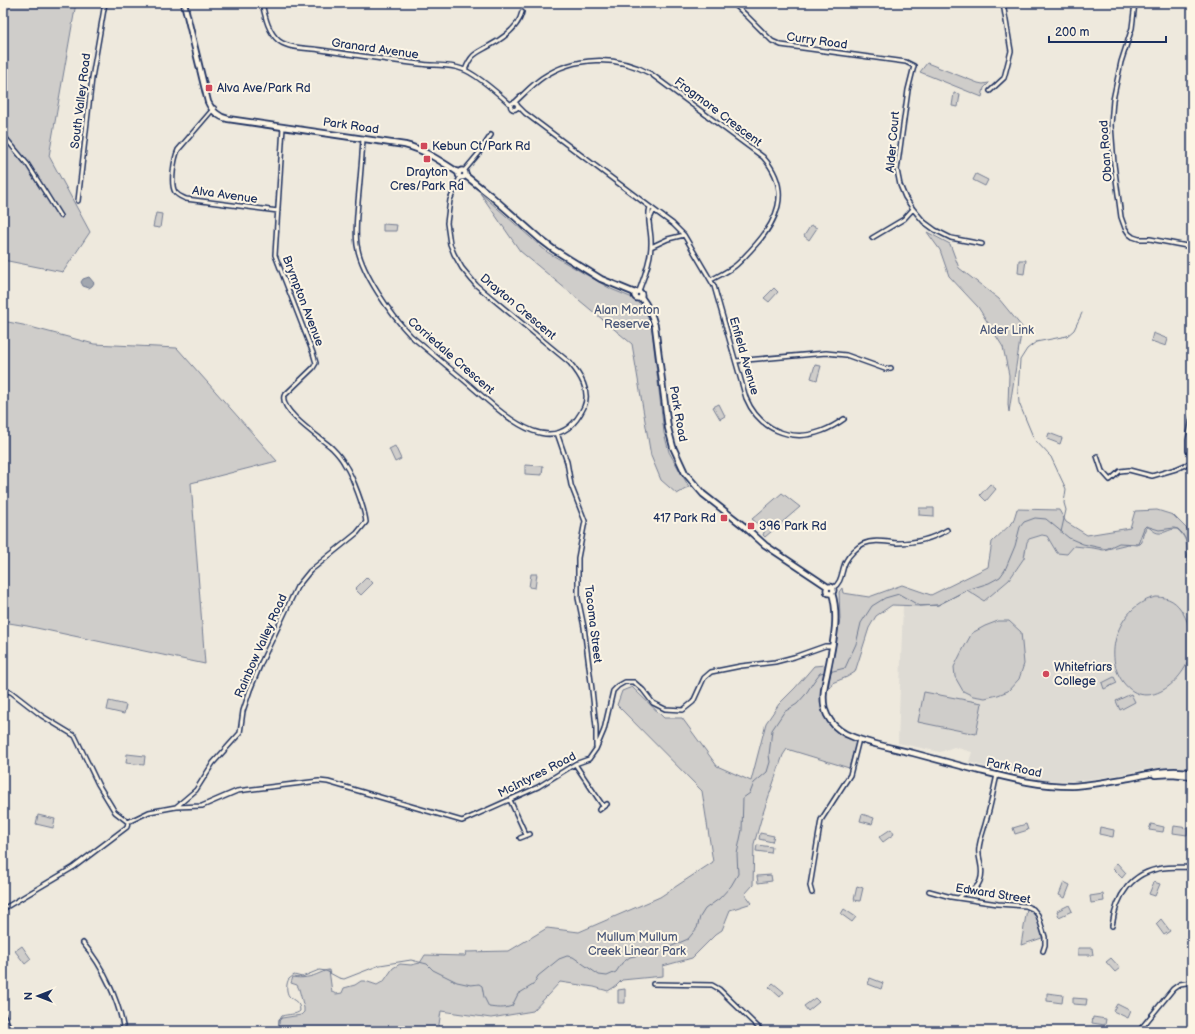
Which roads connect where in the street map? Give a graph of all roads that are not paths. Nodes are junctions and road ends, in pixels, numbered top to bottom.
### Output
1 (105, 3) edge
2 (184, 3) edge
3 (262, 3) edge
4 (733, 3) edge
5 (1003, 3) edge
6 (1135, 3) edge
7 (522, 12) dead end
8 (914, 66) joint
9 (465, 70) junction
10 (990, 91) dead end
11 (515, 105) junction
12 (213, 109) junction
13 (283, 127) junction
14 (3, 135) edge
15 (491, 135) dead end
16 (363, 138) junction
17 (462, 174) junction
18 (78, 201) dead end
19 (650, 207) junction
20 (913, 209) junction
21 (654, 210) junction
22 (278, 211) junction
23 (60, 216) dead end
24 (649, 222) junction
25 (684, 235) junction
26 (872, 238) dead end
27 (982, 244) dead end
28 (651, 247) junction
29 (1192, 248) edge
30 (711, 280) junction
31 (637, 292) junction
32 (736, 361) junction
33 (891, 368) dead end
34 (284, 396) joint
35 (1192, 418) edge
36 (844, 419) dead end
37 (557, 433) junction
38 (1097, 456) dead end
39 (1192, 461) edge
40 (947, 530) dead end
41 (831, 589) junction
42 (832, 646) junction
43 (3, 690) edge
44 (596, 727) junction
45 (604, 730) junction
46 (860, 739) junction
47 (596, 749) junction
48 (575, 764) junction
49 (1192, 773) edge
50 (997, 775) junction
51 (1192, 776) edge
52 (1131, 777) junction
53 (510, 800) junction
54 (607, 804) dead end
55 (603, 806) junction
56 (176, 807) junction
57 (599, 810) dead end
58 (128, 822) junction
59 (530, 834) dead end
60 (526, 835) junction
61 (520, 838) dead end
62 (1192, 863) edge
63 (1192, 868) edge
64 (1192, 880) edge
65 (929, 891) dead end
66 (812, 893) dead end
67 (960, 898) junction
68 (3, 909) edge
69 (1112, 926) dead end
70 (83, 943) dead end
71 (1043, 951) dead end
72 (1192, 982) edge
73 (653, 984) dead end
74 (3, 1016) edge
75 (10, 1031) edge
76 (124, 1031) edge
77 (762, 1031) edge
78 (1139, 1031) edge

1 - 18 street, South Valley Road
2 - 12 street
3 - 9 street, Granard Avenue
4 - 8 street, Curry Road
5 - 10 street
6 - 29 street, Oban Road
7 - 9 street
8 - 20 street, Alder Court
9 - 11 street, Granard Avenue
11 - 19 street, Enfield Avenue
11 - 30 street, Frogmore Crescent
12 - 13 street, Park Road
12 - 22 street, Alva Avenue
13 - 16 street, Park Road
13 - 22 street, Brympton Avenue
14 - 23 street
15 - 17 street, Drayton Crescent
16 - 17 street, Park Road
16 - 37 street, Corriedale Crescent
17 - 31 street, Park Road
17 - 37 street, Drayton Crescent
19 - 21 street, Enfield Avenue
19 - 24 street
20 - 26 street
20 - 27 street, Alder Court
21 - 24 street
21 - 25 street, Enfield Avenue
22 - 34 street, Brympton Avenue
24 - 28 street
25 - 28 street
25 - 30 street, Enfield Avenue
28 - 31 street
30 - 32 street, Enfield Avenue
31 - 41 street, Park Road
32 - 33 street
32 - 36 street, Enfield Avenue
34 - 56 street, Rainbow Valley Road
35 - 39 street
37 - 44 street, Tacoma Street
38 - 39 street
40 - 41 street
41 - 42 street, Park Road
42 - 45 street, McIntyres Road
42 - 46 street, Park Road
43 - 58 street
44 - 45 street
44 - 47 street, Tacoma Street
45 - 47 street, McIntyres Road
46 - 50 street, Park Road
46 - 66 street
47 - 48 street, McIntyres Road
48 - 53 street, McIntyres Road
48 - 55 street
49 - 52 street, Park Road
50 - 52 street, Park Road
50 - 67 street
51 - 52 street, Park Road
53 - 56 street, McIntyres Road
53 - 60 street
54 - 55 street
55 - 57 street
56 - 58 street, Rainbow Valley Road
58 - 68 street, Rainbow Valley Road
59 - 60 street
60 - 61 street
62 - 63 street
63 - 64 street
63 - 69 street
65 - 67 street, Edward Street
67 - 71 street, Edward Street
70 - 76 street
72 - 78 street
73 - 77 street
74 - 75 street

